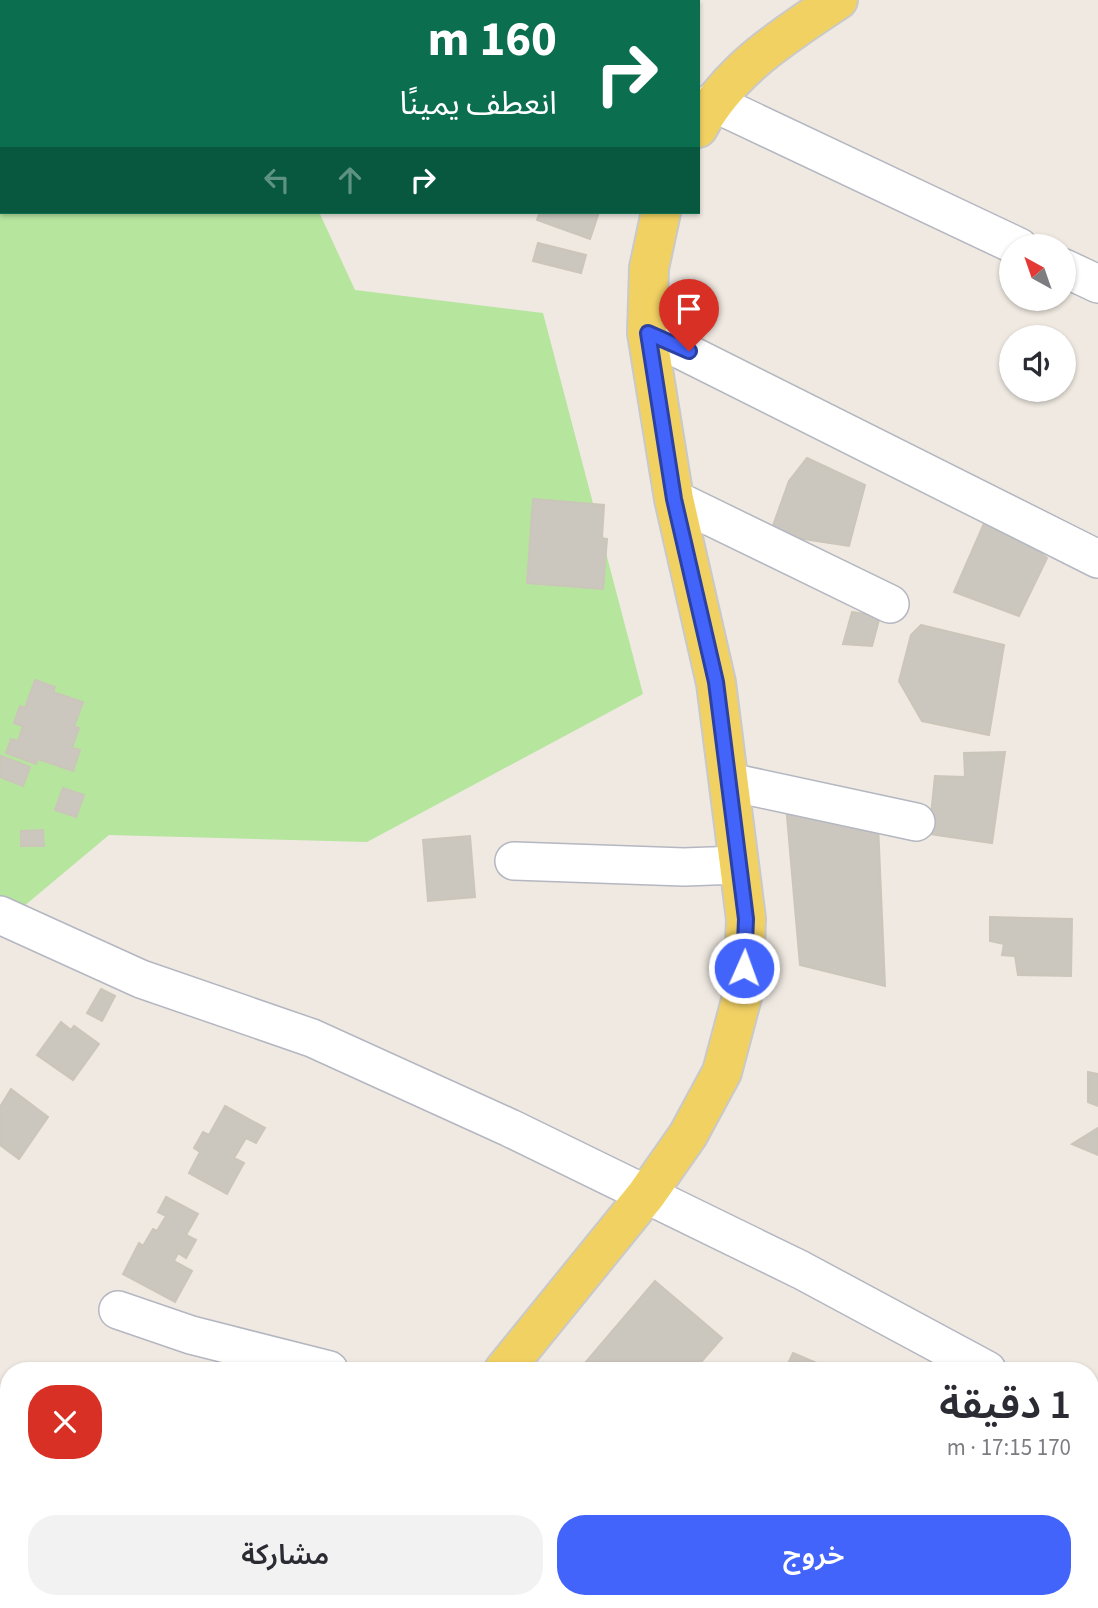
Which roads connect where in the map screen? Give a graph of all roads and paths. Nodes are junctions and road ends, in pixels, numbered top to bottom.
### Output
1 (838, 0) edge
2 (705, 115) edge
3 (661, 214) edge
4 (999, 238) edge
5 (1076, 274) edge
6 (1098, 284) edge
7 (648, 333) junction
8 (674, 499) junction
9 (1098, 559) edge
10 (890, 604) dead end
11 (730, 782) junction
12 (916, 822) dead end
13 (514, 861) dead end
14 (739, 865) junction
15 (0, 915) edge
16 (646, 1195) junction
17 (118, 1310) dead end
18 (297, 1362) edge
19 (510, 1362) edge
20 (972, 1362) edge

1 - 2 main road
2 - 4 street
3 - 7 main road
5 - 6 street
7 - 8 main road
7 - 9 street
8 - 10 street
8 - 11 main road
11 - 12 street
11 - 14 main road
13 - 14 street
14 - 16 main road
15 - 16 street
16 - 19 main road
16 - 20 street
17 - 18 street

